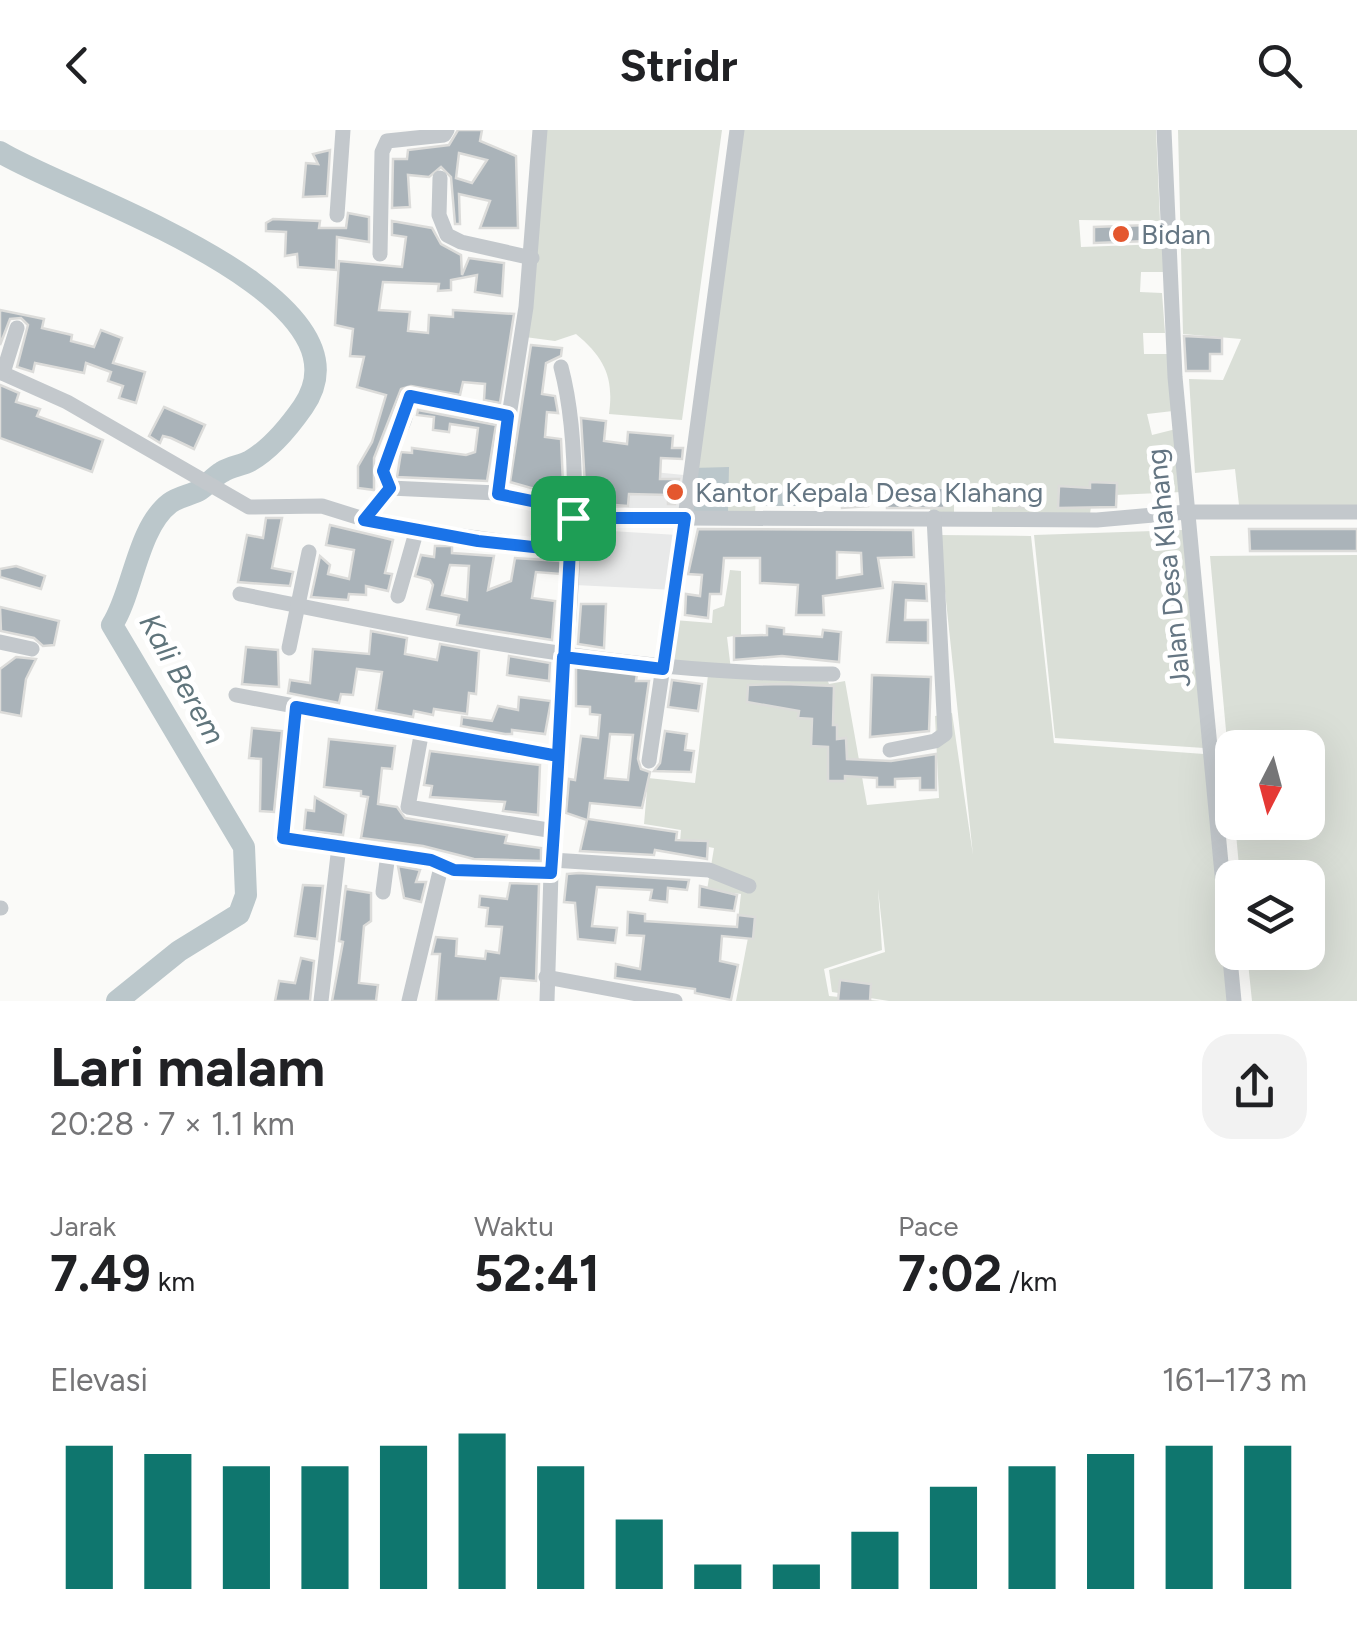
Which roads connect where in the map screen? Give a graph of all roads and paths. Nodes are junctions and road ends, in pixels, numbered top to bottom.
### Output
1 (343, 130) edge
2 (447, 130) edge
3 (540, 130) edge
4 (737, 130) edge
5 (1164, 130) edge
6 (440, 178) dead end
7 (338, 215) dead end
8 (380, 254) dead end
9 (532, 258) junction
10 (16, 328) dead end
11 (561, 368) dead end
12 (2, 372) edge
13 (508, 416) junction
14 (390, 488) junction
15 (498, 494) junction
16 (1186, 512) junction
17 (1357, 512) edge
18 (934, 517) junction
19 (573, 518) junction
20 (685, 518) junction
21 (364, 520) junction
22 (417, 530) junction
23 (570, 551) junction
24 (309, 552) dead end
25 (240, 594) dead end
26 (398, 596) dead end
27 (297, 605) junction
28 (0, 642) edge
29 (32, 648) dead end
30 (289, 648) dead end
31 (563, 657) junction
32 (663, 669) junction
33 (833, 674) dead end
34 (236, 694) dead end
35 (296, 707) junction
36 (422, 730) junction
37 (890, 750) dead end
38 (558, 756) junction
39 (649, 761) dead end
40 (554, 830) junction
41 (340, 846) junction
42 (388, 854) junction
43 (442, 863) junction
44 (551, 866) junction
45 (749, 886) dead end
46 (383, 892) dead end
47 (546, 977) junction
48 (321, 1001) edge
49 (408, 1001) edge
50 (546, 1001) edge
51 (675, 1001) edge
52 (1234, 1001) edge

1 - 7 street
2 - 8 street
3 - 9 street
4 - 20 street
5 - 16 street, Jalan Desa Klahang
6 - 9 street
9 - 13 street
10 - 12 street
11 - 19 street
12 - 21 street
13 - 14 street
13 - 15 street
14 - 15 street
14 - 21 street
15 - 19 street
16 - 17 street
16 - 18 street
16 - 52 street, Jalan Desa Klahang
18 - 20 street
18 - 37 street
19 - 20 street
19 - 23 street
20 - 32 street
21 - 22 street
22 - 23 street
22 - 26 street
23 - 31 street
24 - 27 street
25 - 27 street
27 - 30 street
27 - 31 street
28 - 29 street
31 - 32 street
31 - 38 street
32 - 33 street
32 - 39 street
34 - 35 street
35 - 36 street
35 - 41 street
36 - 38 street
36 - 40 street
38 - 40 street
40 - 44 street
41 - 42 street
41 - 48 street
42 - 43 street
42 - 46 street
43 - 44 street
43 - 49 street
44 - 45 street
44 - 47 street
47 - 50 street
47 - 51 street

